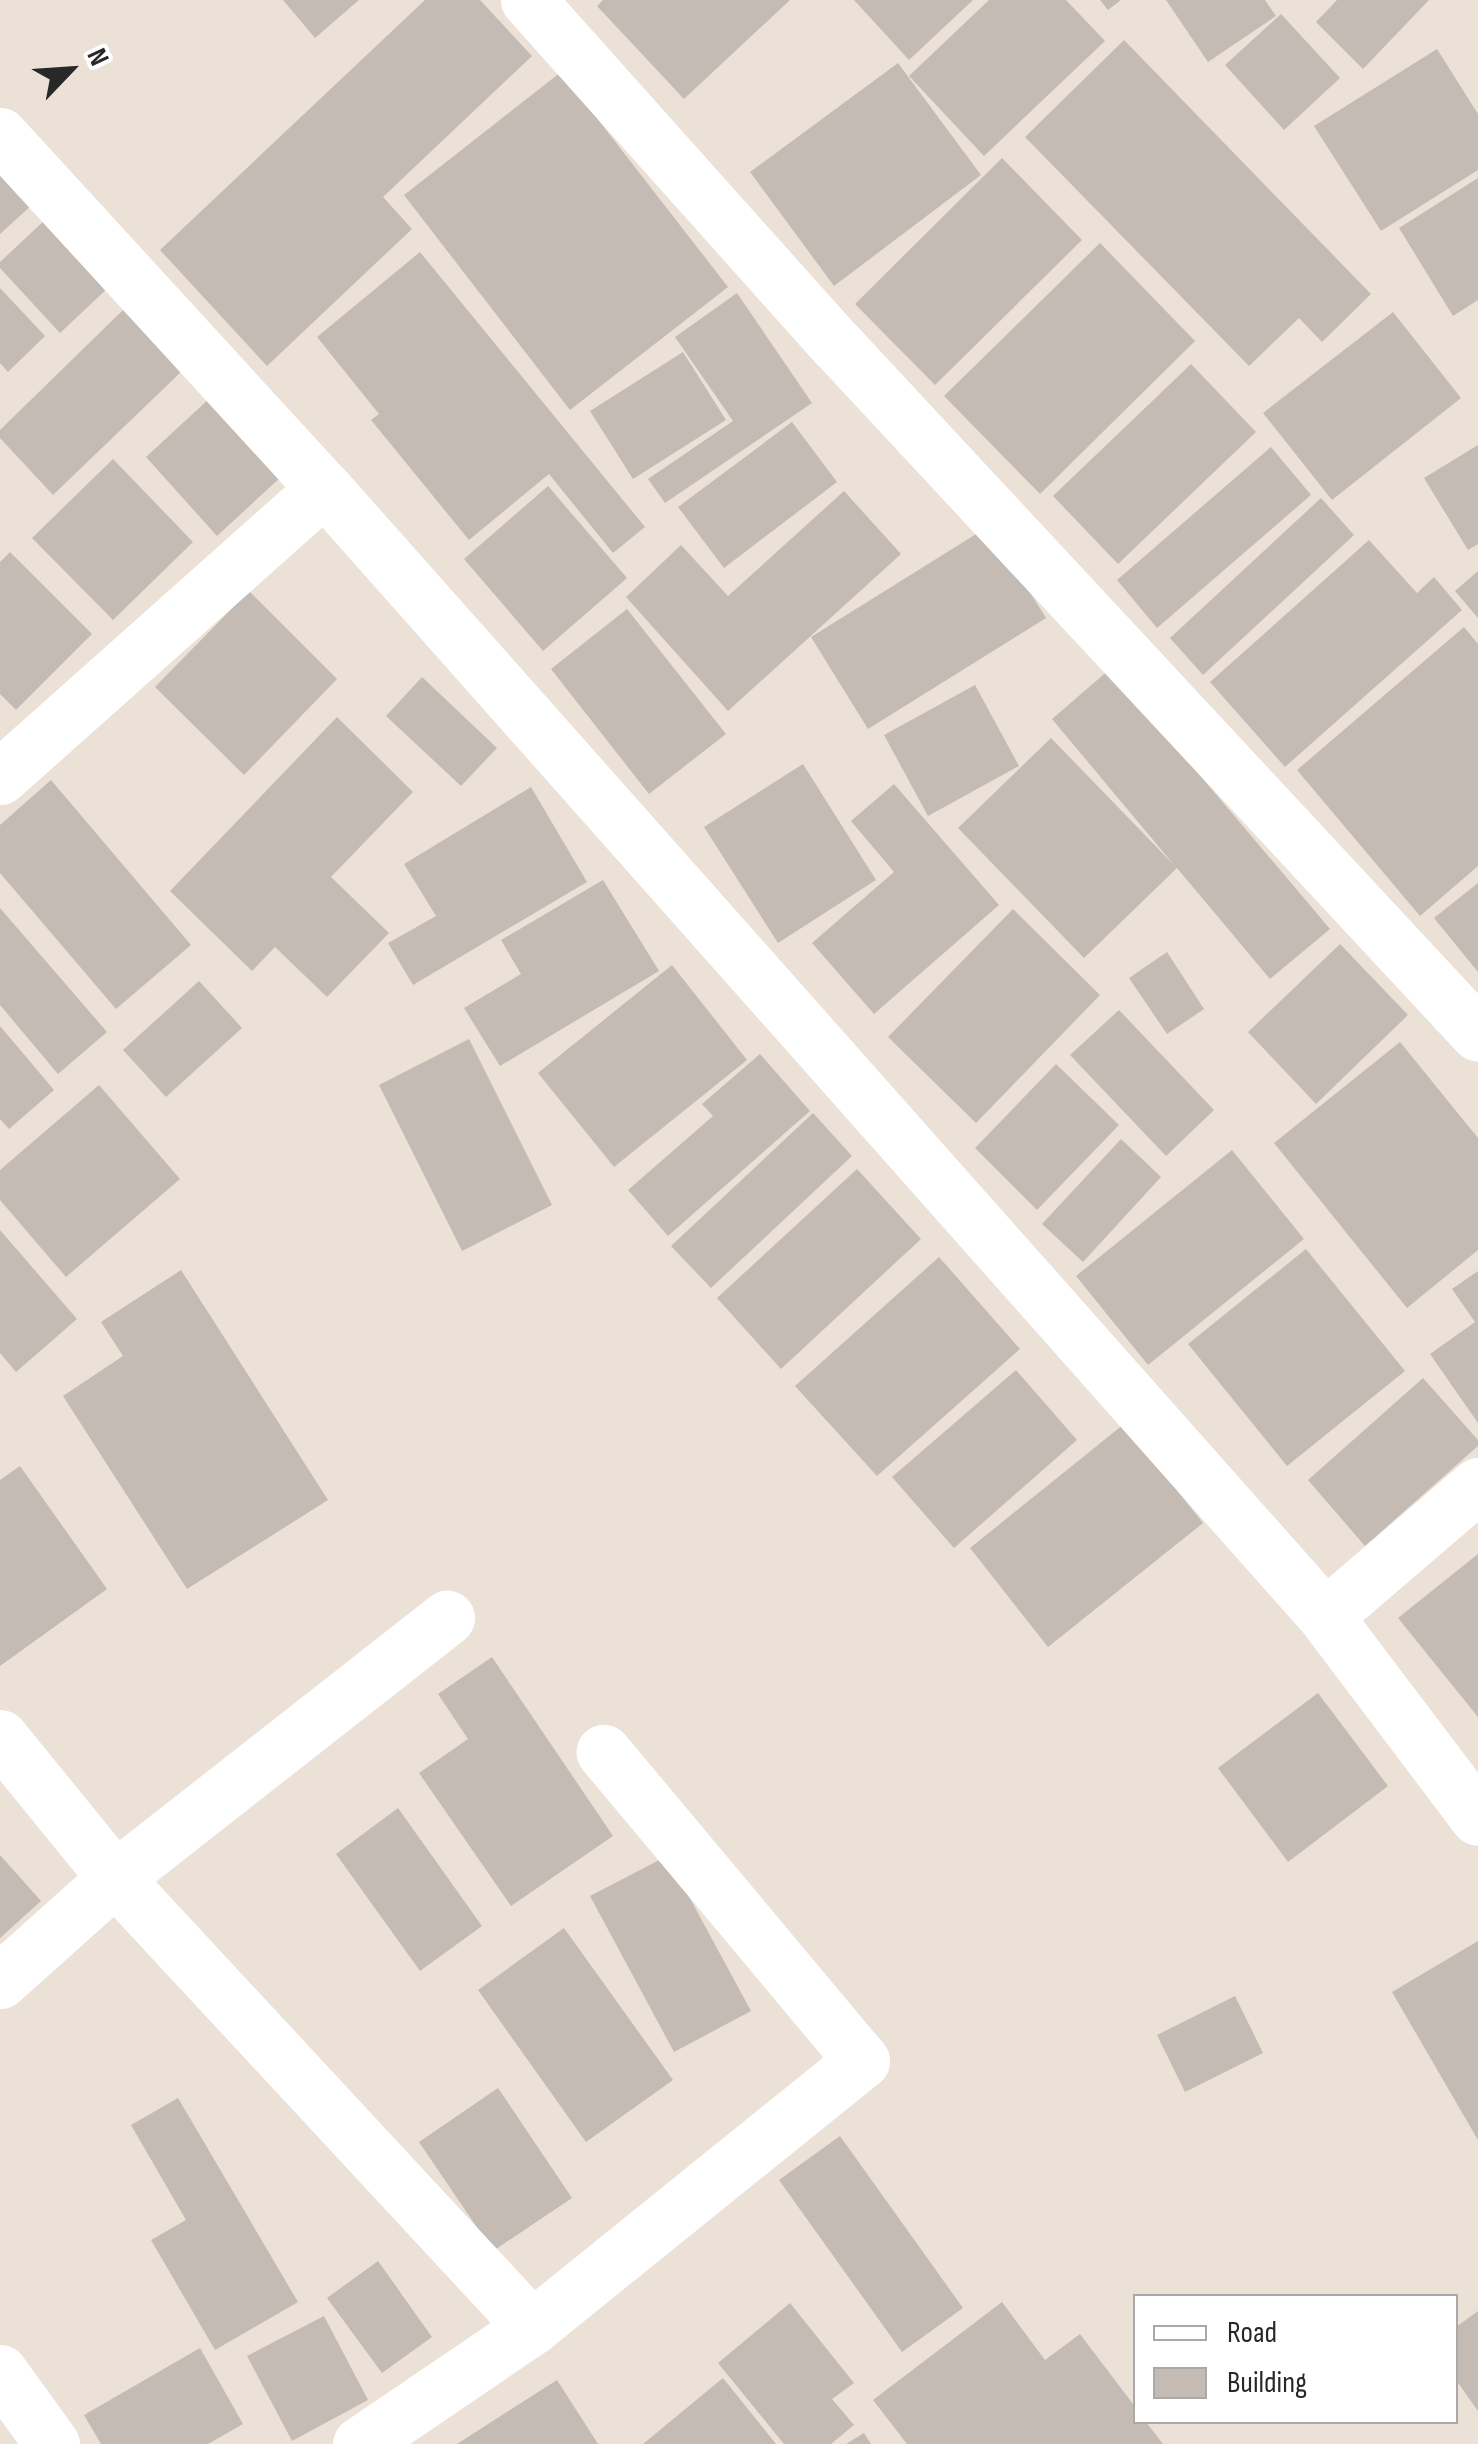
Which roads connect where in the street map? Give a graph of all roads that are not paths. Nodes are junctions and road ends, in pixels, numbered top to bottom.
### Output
1 (528, 0) edge
2 (0, 135) edge
3 (324, 488) junction
4 (0, 778) edge
5 (1478, 1034) edge
6 (1478, 1485) edge
7 (1325, 1616) junction
8 (447, 1618) dead end
9 (0, 1738) edge
10 (604, 1752) dead end
11 (1478, 1818) edge
12 (114, 1878) junction
13 (0, 1981) edge
14 (532, 2326) junction
15 (0, 2372) edge
16 (52, 2444) edge
17 (360, 2444) edge

1 - 5 street
2 - 3 street
3 - 4 street
3 - 7 street
6 - 7 street
7 - 11 street
8 - 12 street
9 - 12 street
10 - 14 street
12 - 13 street
12 - 14 street
14 - 17 street
15 - 16 street

